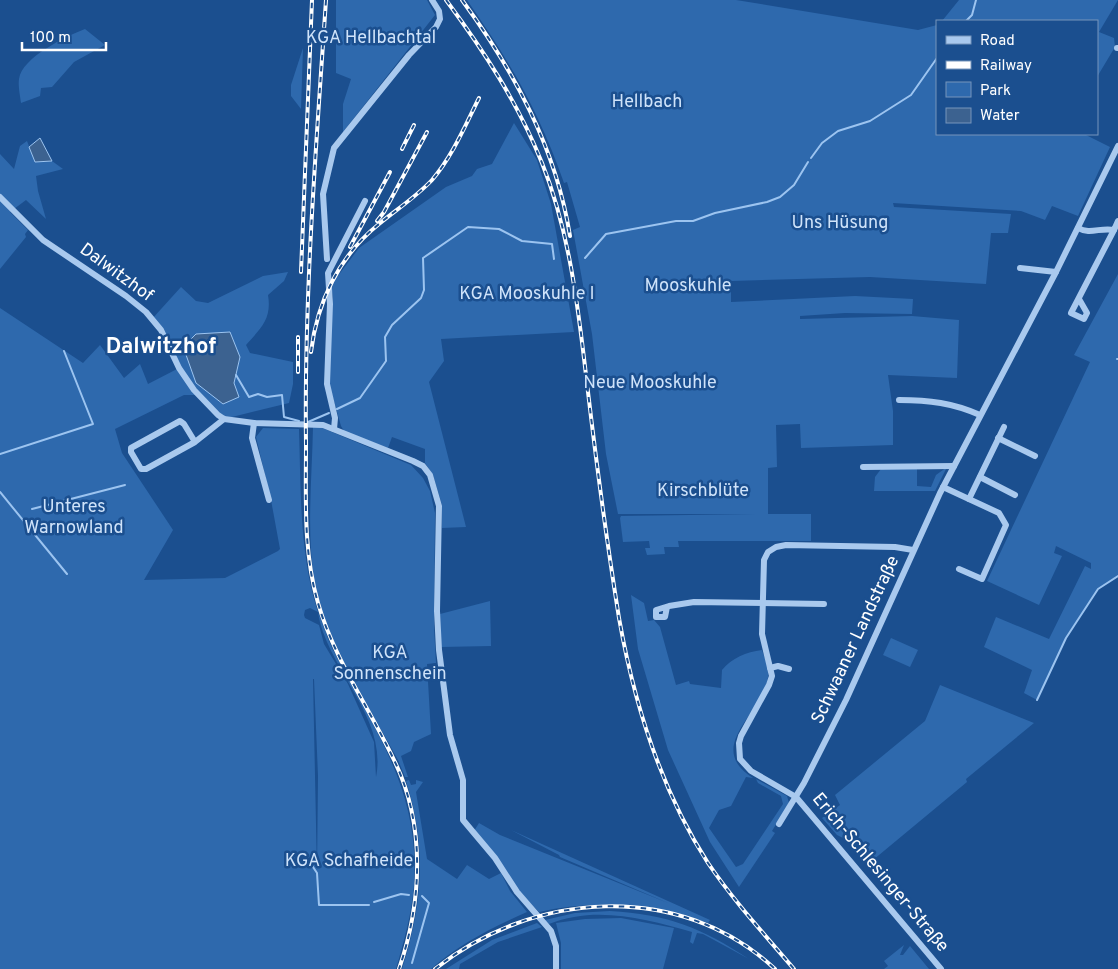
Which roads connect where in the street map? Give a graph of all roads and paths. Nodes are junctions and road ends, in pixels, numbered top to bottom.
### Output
1 (432, 0) edge
2 (1118, 146) edge
3 (0, 197) edge
4 (365, 201) dead end
5 (1118, 221) edge
6 (1078, 228) junction
7 (1114, 230) junction
8 (327, 258) dead end
9 (1020, 268) dead end
10 (1056, 272) junction
11 (1078, 299) dead end
12 (899, 400) dead end
13 (980, 415) junction
14 (224, 419) junction
15 (254, 423) junction
16 (1004, 427) dead end
17 (334, 429) junction
18 (998, 438) junction
19 (194, 442) junction
20 (1035, 456) dead end
21 (954, 466) junction
22 (863, 467) dead end
23 (980, 477) junction
24 (943, 487) junction
25 (1015, 495) dead end
26 (969, 499) junction
27 (269, 500) dead end
28 (913, 550) junction
29 (959, 569) dead end
30 (762, 603) junction
31 (824, 604) dead end
32 (667, 607) dead end
33 (770, 668) junction
34 (789, 669) dead end
35 (796, 797) junction
36 (779, 824) dead end
37 (556, 969) edge
38 (941, 969) edge

1 - 8 street
2 - 6 street, Schwaaner Landstraße
3 - 14 street, Dalwitzhof
4 - 17 street
5 - 7 street
6 - 7 street
6 - 10 street, Schwaaner Landstraße
7 - 11 street
9 - 10 street
10 - 13 street, Schwaaner Landstraße
12 - 13 street
13 - 21 street, Schwaaner Landstraße
14 - 15 street
14 - 19 street
15 - 17 street
15 - 27 street
16 - 18 street
17 - 37 street
18 - 20 street
18 - 23 street
19 - 19 street
21 - 22 street
21 - 24 street, Schwaaner Landstraße
23 - 25 street
23 - 26 street
24 - 26 street
24 - 28 street, Schwaaner Landstraße
26 - 29 street
28 - 30 street
28 - 35 street, Schwaaner Landstraße
30 - 31 street
30 - 32 street
30 - 33 street
33 - 34 street
33 - 35 street, Erich-Schlesinger-Straße
35 - 36 street, Schwaaner Landstraße
35 - 38 street, Erich-Schlesinger-Straße

